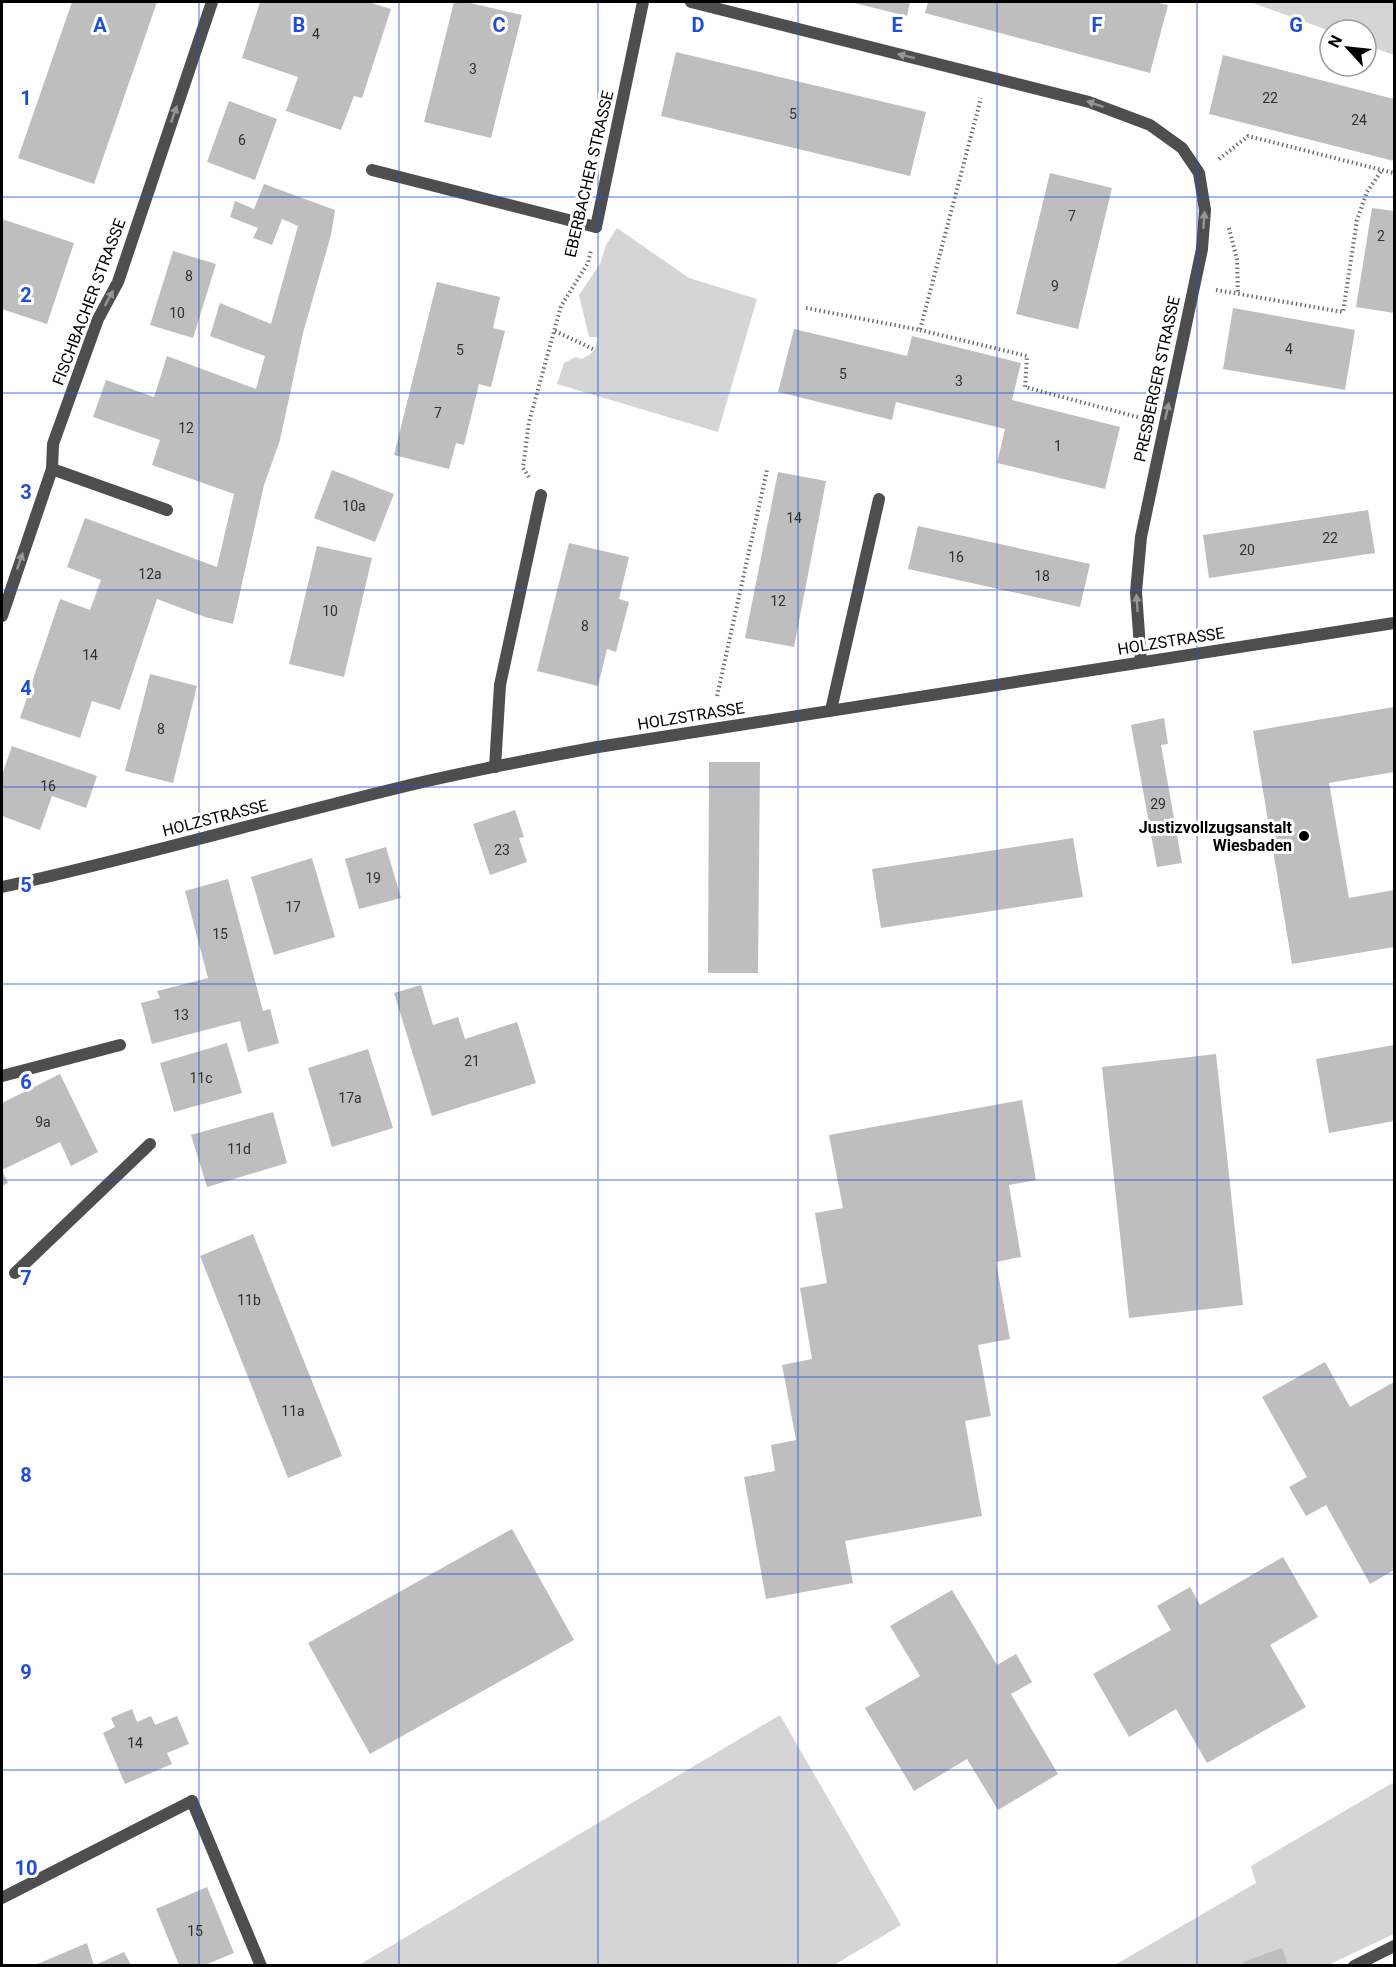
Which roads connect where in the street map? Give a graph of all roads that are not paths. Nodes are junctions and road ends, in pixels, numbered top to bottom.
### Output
1 (212, 2) edge
2 (643, 2) edge
3 (690, 2) edge
4 (372, 170) dead end
5 (52, 469) junction
6 (541, 495) road end
7 (879, 499) dead end
8 (167, 510) dead end
9 (2, 616) edge
10 (1395, 622) edge
11 (1141, 662) junction
12 (831, 710) junction
13 (495, 766) junction
14 (2, 887) edge
15 (120, 1045) dead end
16 (2, 1076) edge
17 (150, 1144) dead end
18 (15, 1273) dead end
19 (2, 1898) edge
20 (1395, 1946) edge
21 (261, 1965) edge
22 (1354, 1965) edge

5 -> 1 street, FISCHBACHER STRASSE
2 - 4 street, EBERBACHER STRASSE
11 -> 3 street, PRESBERGER STRASSE
5 - 8 street
9 -> 5 street, FISCHBACHER STRASSE
6 - 13 street
7 - 12 street
10 - 11 street, HOLZSTRASSE
11 - 12 street, HOLZSTRASSE
12 - 13 street, HOLZSTRASSE
13 - 14 street, HOLZSTRASSE
15 - 16 street
17 - 18 street
19 - 21 street
20 - 22 street

